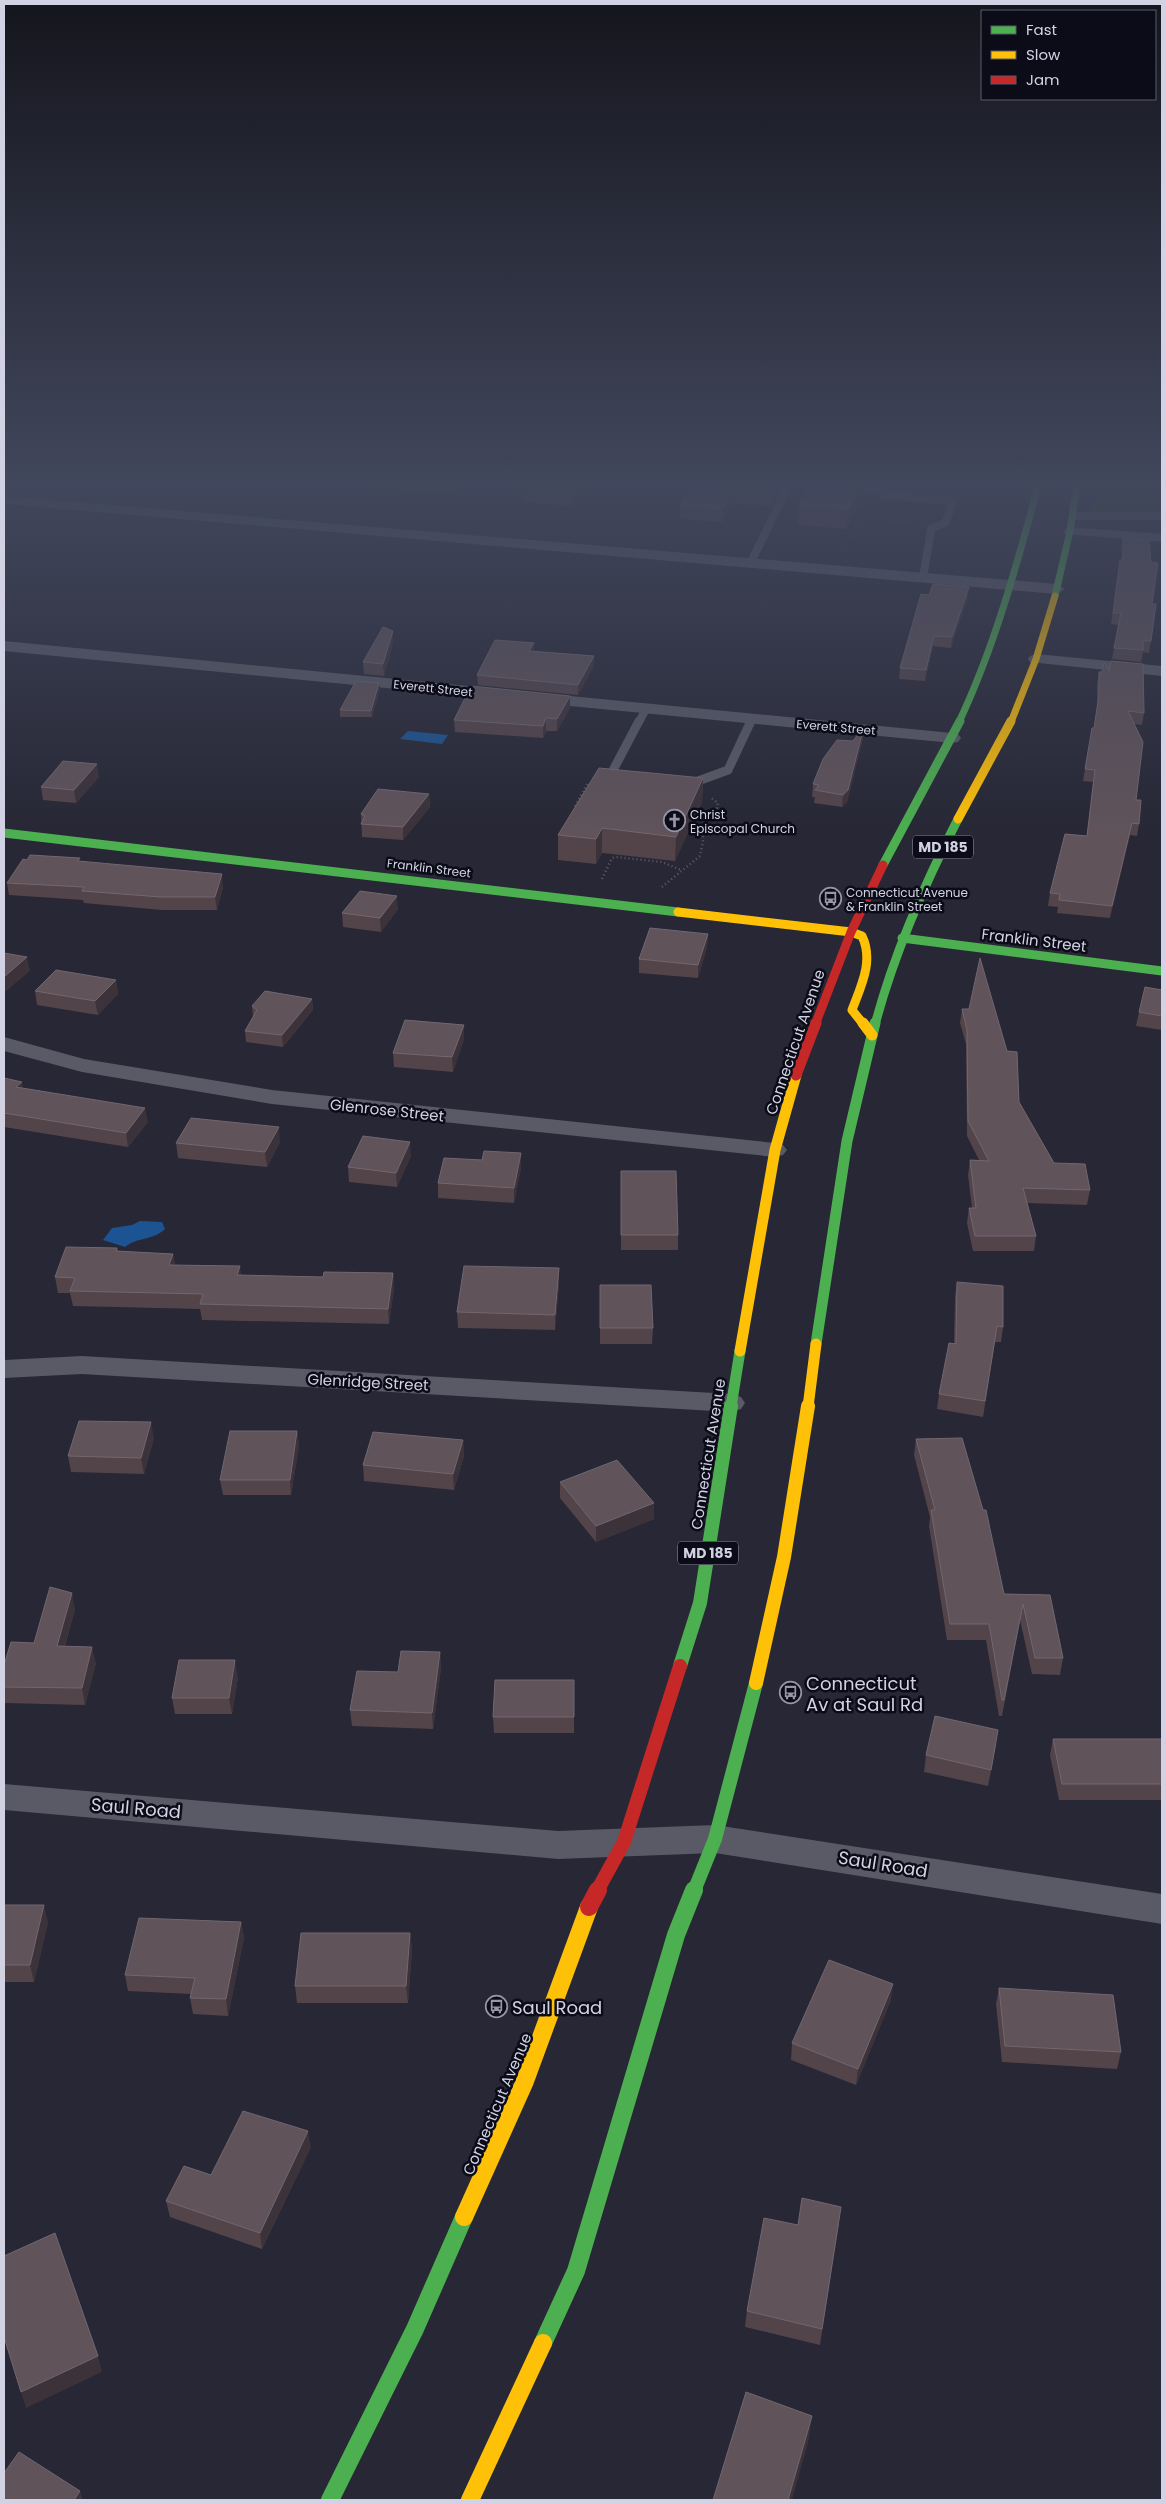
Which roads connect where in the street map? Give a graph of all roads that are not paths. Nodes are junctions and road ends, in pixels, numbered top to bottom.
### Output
1 (1007, 600) edge
2 (1053, 600) edge
3 (4, 646) edge
4 (1036, 659) junction
5 (1162, 671) edge
6 (646, 709) junction
7 (752, 719) junction
8 (952, 738) junction
9 (628, 778) edge
10 (680, 784) edge
11 (4, 833) edge
12 (882, 867) junction
13 (891, 879) dead end
14 (851, 932) junction
15 (898, 937) junction
16 (1162, 971) edge
17 (872, 1035) junction
18 (4, 1044) edge
19 (775, 1150) junction
20 (4, 1369) edge
21 (731, 1403) junction
22 (4, 1797) edge
23 (715, 1839) junction
24 (624, 1842) junction
25 (1162, 1909) edge
26 (330, 2500) edge
27 (470, 2500) edge

1 - 8 main road, Connecticut Avenue / MD 185
2 - 4 main road, MD 185
3 - 6 street, Everett Street
4 - 5 street
4 - 15 main road, MD 185
6 - 7 street, Everett Street
6 - 9 lane
7 - 8 street, Everett Street
7 - 10 lane
8 - 12 main road, Connecticut Avenue / MD 185
11 - 14 main road, Franklin Street
12 - 13 main road
12 - 14 main road, Connecticut Avenue / MD 185
14 - 17 main road
14 - 19 main road, Connecticut Avenue / MD 185
15 - 16 main road, Franklin Street
15 - 17 main road, MD 185
17 - 23 main road, MD 185
18 - 19 street, Glenrose Street
19 - 21 main road, Connecticut Avenue / MD 185
20 - 21 street, Glenridge Street
21 - 24 main road, Connecticut Avenue / MD 185
22 - 24 street, Saul Road
23 - 24 street, Saul Road
23 - 25 street, Saul Road
23 - 27 main road, MD 185
24 - 26 main road, Connecticut Avenue / MD 185

